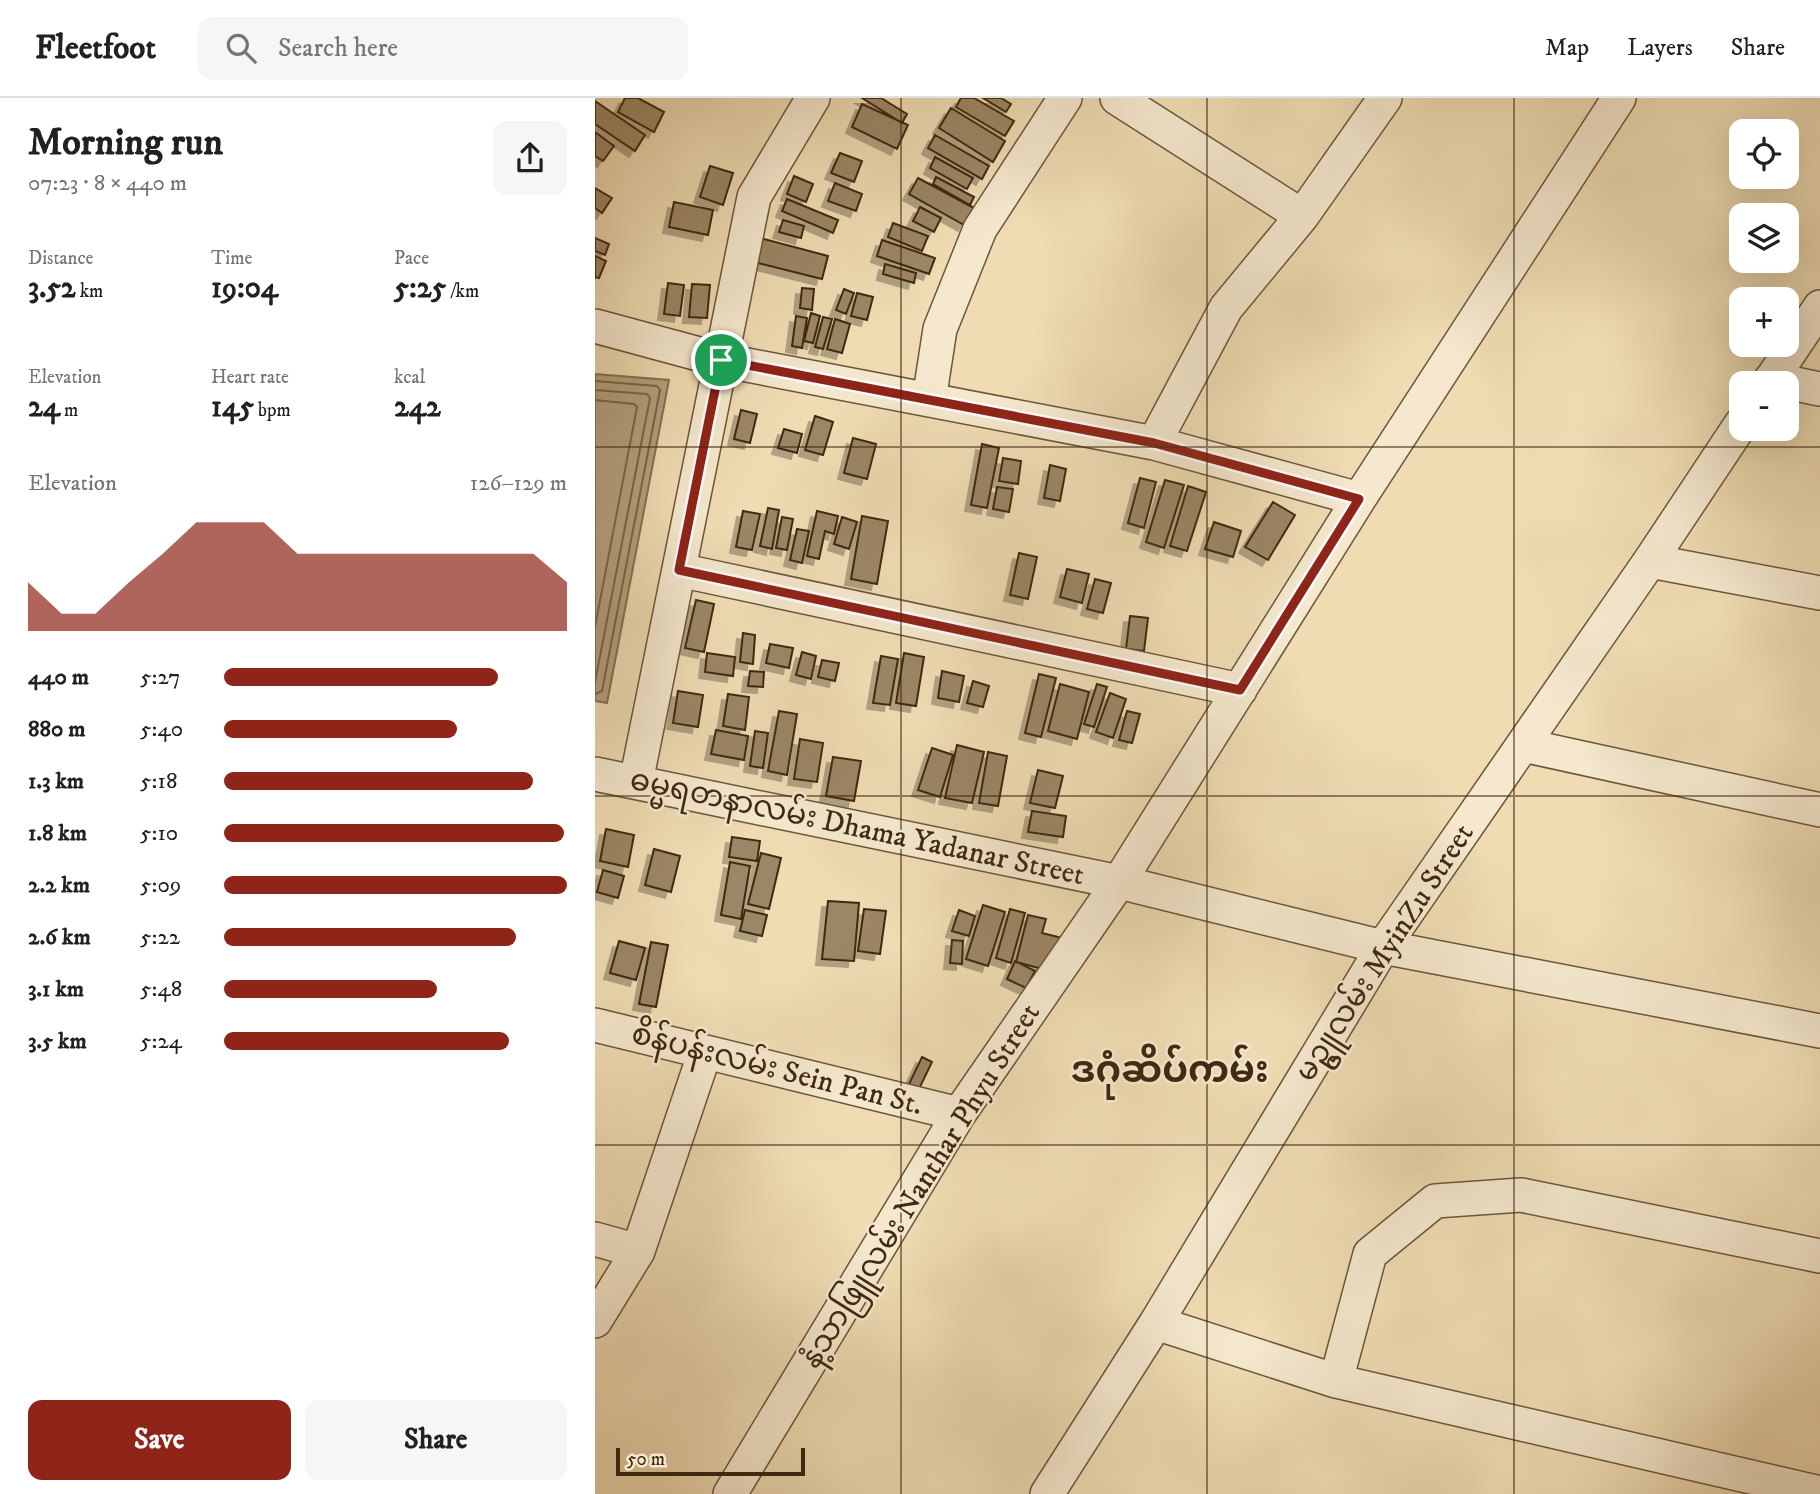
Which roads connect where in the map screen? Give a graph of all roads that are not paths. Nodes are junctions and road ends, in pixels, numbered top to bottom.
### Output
1 (813, 98) edge
2 (1065, 98) edge
3 (1117, 98) edge
4 (1385, 98) edge
5 (1619, 98) edge
6 (1302, 216) junction
7 (1820, 307) edge
8 (595, 326) edge
9 (721, 360) junction
10 (1777, 371) edge
11 (1799, 386) edge
12 (1820, 389) edge
13 (929, 400) junction
14 (1730, 441) edge
15 (1154, 443) junction
16 (1359, 499) junction
17 (1650, 561) junction
18 (679, 570) junction
19 (1820, 593) edge
20 (1240, 690) junction
21 (1523, 745) junction
22 (595, 774) edge
23 (636, 782) junction
24 (1820, 810) edge
25 (1119, 882) junction
26 (1383, 947) junction
27 (595, 1025) edge
28 (1820, 1031) edge
29 (705, 1052) junction
30 (959, 1114) junction
31 (595, 1239) edge
32 (638, 1251) junction
33 (1820, 1256) edge
34 (595, 1321) edge
35 (1156, 1323) junction
36 (1336, 1381) junction
37 (1054, 1492) edge
38 (1820, 1493) edge
39 (730, 1494) edge

1 - 9 street
2 - 13 street
3 - 6 street
4 - 6 street
5 - 16 street, နံ့သာဖြူလမ်း Nanthar Phyu Street
6 - 15 street
7 - 10 street
8 - 9 street
9 - 13 street
9 - 18 street
11 - 12 street
13 - 15 street
14 - 17 street, မဥ္ဇူလမ်း MyinZu Street
15 - 16 street
16 - 20 street, နံ့သာဖြူလမ်း Nanthar Phyu Street
17 - 19 street
17 - 21 street, မဥ္ဇူလမ်း MyinZu Street
18 - 20 street
18 - 23 street
20 - 25 street, နံ့သာဖြူလမ်း Nanthar Phyu Street
21 - 24 street
21 - 26 street, မဥ္ဇူလမ်း MyinZu Street
22 - 23 street, ဓမ္မရတနာလမ်း Dhama Yadanar Street
23 - 25 street, ဓမ္မရတနာလမ်း Dhama Yadanar Street
25 - 26 street, ဓမ္မရတနာလမ်း Dhama Yadanar Street
25 - 30 street, နံ့သာဖြူလမ်း Nanthar Phyu Street
26 - 28 street, ဓမ္မရတနာလမ်း Dhama Yadanar Street
26 - 35 street, မဥ္ဇူလမ်း MyinZu Street
27 - 29 street, စိန်ပန်းလမ်း Sein Pan St.
29 - 30 street, စိန်ပန်းလမ်း Sein Pan St.
29 - 32 street
30 - 39 street, နံ့သာဖြူလမ်း Nanthar Phyu Street
31 - 32 street
32 - 34 street
33 - 36 street
35 - 36 street
35 - 37 street, မဥ္ဇူလမ်း MyinZu Street
36 - 38 street

